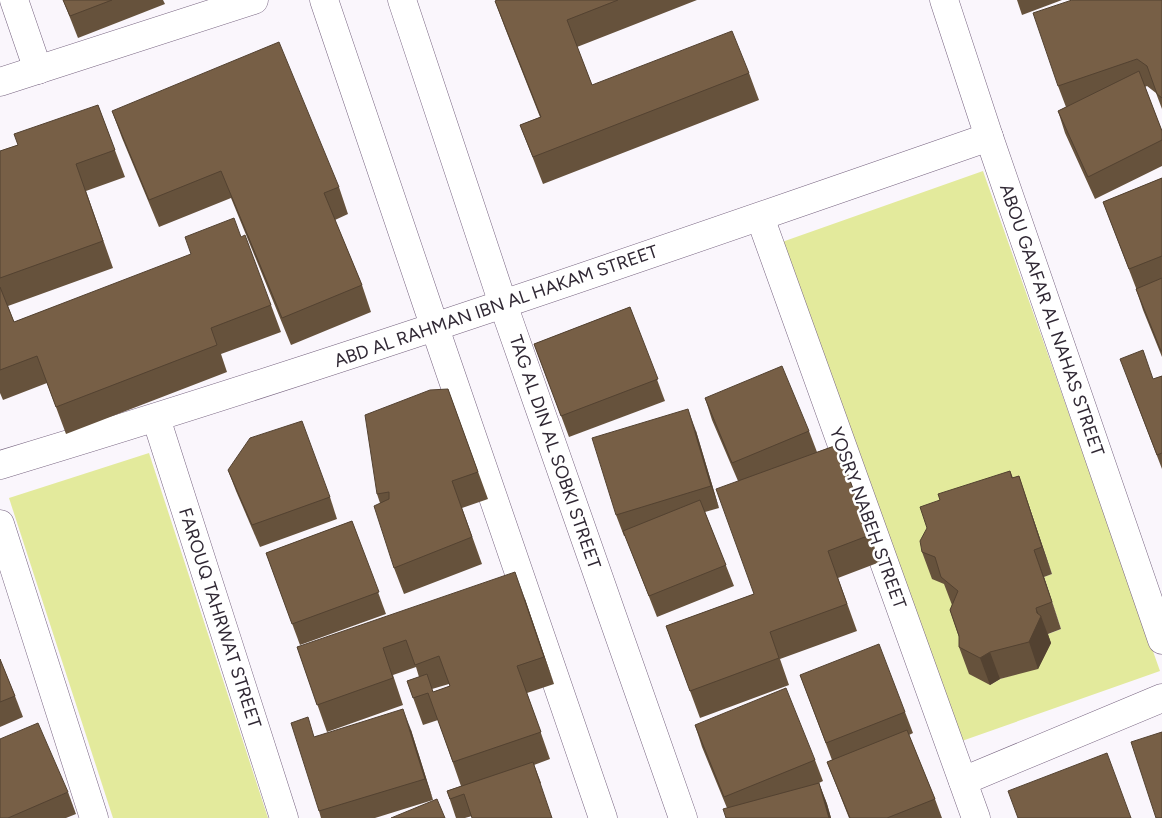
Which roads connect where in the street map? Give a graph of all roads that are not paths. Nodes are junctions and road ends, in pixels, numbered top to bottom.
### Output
1 (14, 0) edge
2 (254, 0) edge
3 (324, 0) edge
4 (402, 0) edge
5 (944, 0) edge
6 (38, 70) junction
7 (0, 82) edge
8 (989, 137) junction
9 (760, 217) junction
10 (503, 304) junction
11 (434, 328) junction
12 (156, 418) junction
13 (0, 465) edge
14 (0, 524) edge
15 (1162, 640) edge
16 (1162, 698) edge
17 (963, 781) junction
18 (94, 818) edge
19 (284, 818) edge
20 (603, 818) edge
21 (683, 818) edge
22 (976, 818) edge

1 - 6 street
2 - 6 street
3 - 11 street
4 - 10 street, TAG AL DIN AL SOBKI STREET
5 - 8 street, ABOU GAAFAR AL NAHAS STREET
6 - 7 street
8 - 9 street, ABD AL RAHMAN IBN AL HAKAM STREET
8 - 15 street, ABOU GAAFAR AL NAHAS STREET
9 - 10 street, ABD AL RAHMAN IBN AL HAKAM STREET
9 - 17 street, YOSRY NABEH STREET
10 - 11 street, ABD AL RAHMAN IBN AL HAKAM STREET
10 - 21 street, TAG AL DIN AL SOBKI STREET
11 - 12 street, ABD AL RAHMAN IBN AL HAKAM STREET
11 - 20 street
12 - 13 street, ABD AL RAHMAN IBN AL HAKAM STREET
12 - 19 street, FAROUQ TAHRWAT STREET
14 - 18 street
16 - 17 street
17 - 22 street, YOSRY NABEH STREET

